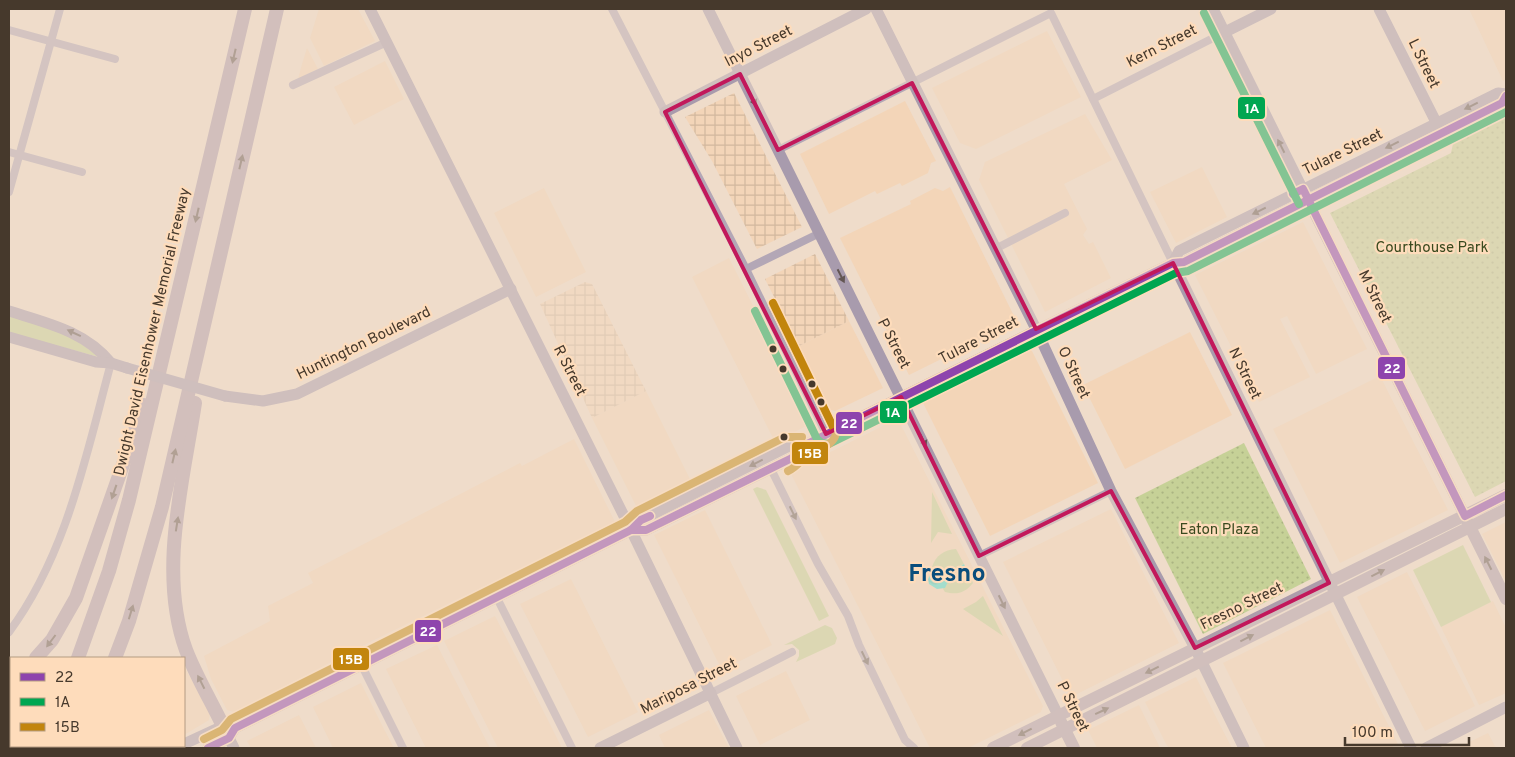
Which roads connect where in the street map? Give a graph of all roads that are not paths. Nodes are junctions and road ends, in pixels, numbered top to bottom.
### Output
1 (60, 9) edge
2 (245, 9) edge
3 (277, 9) edge
4 (370, 9) edge
5 (612, 9) edge
6 (708, 9) edge
7 (866, 9) edge
8 (876, 9) edge
9 (1213, 9) edge
10 (1271, 9) edge
11 (1379, 9) edge
12 (9, 30) edge
13 (1225, 32) junction
14 (50, 41) junction
15 (387, 42) junction
16 (115, 59) dead end
17 (740, 74) junction
18 (912, 83) junction
19 (293, 85) dead end
20 (1506, 95) edge
21 (1093, 99) junction
22 (665, 112) junction
23 (1439, 128) junction
24 (778, 150) junction
25 (9, 152) edge
26 (19, 155) junction
27 (82, 172) dead end
28 (9, 192) edge
29 (1305, 195) junction
30 (1065, 213) dead end
31 (820, 233) junction
32 (995, 249) junction
33 (1172, 262) junction
34 (746, 269) junction
35 (510, 289) junction
36 (211, 294) junction
37 (9, 312) edge
38 (1036, 329) junction
39 (170, 331) junction
40 (9, 337) edge
41 (112, 363) junction
42 (902, 397) junction
43 (826, 434) junction
44 (801, 447) junction
45 (771, 469) junction
46 (1111, 490) junction
47 (1506, 495) edge
48 (1506, 509) edge
49 (1467, 521) junction
50 (631, 530) junction
51 (979, 556) junction
52 (1331, 589) junction
53 (496, 596) junction
54 (1506, 599) edge
55 (9, 632) edge
56 (1196, 648) junction
57 (792, 652) dead end
58 (37, 657) edge
59 (78, 657) edge
60 (115, 657) edge
61 (1202, 661) junction
62 (361, 664) junction
63 (711, 693) junction
64 (1506, 707) edge
65 (1058, 715) junction
66 (1065, 729) junction
67 (230, 735) edge
68 (185, 744) edge
69 (208, 748) edge
70 (403, 748) edge
71 (572, 748) edge
72 (600, 748) edge
73 (737, 748) edge
74 (914, 748) edge
75 (993, 748) edge
76 (1027, 748) edge
77 (1074, 748) edge
78 (1244, 748) edge
79 (1411, 748) edge
80 (1426, 748) edge

1 - 14 street
2 -> 39 highway, Dwight David Eisenhower Memorial Freeway
36 -> 3 highway
4 - 15 main road, R Street
5 - 22 street
6 - 17 main road, P Street
7 - 17 main road, Inyo Street
8 - 18 main road, O Street
9 - 13 main road, M Street
10 - 13 main road, Kern Street
11 - 23 main road, L Street
12 - 14 street
13 - 21 street, Kern Street
29 -> 13 main road, M Street
14 - 16 street
14 - 26 street
15 - 19 street
15 - 35 main road, R Street
17 - 22 main road, Inyo Street
17 -> 24 main road, P Street
18 - 21 street, N Street
18 - 24 street
18 - 32 main road, O Street
20 - 23 main road, Tulare Street
21 - 33 street, N Street
22 - 34 street
23 - 29 main road, Tulare Street
24 - 31 main road, P Street
25 - 26 street
26 - 27 street
26 - 28 street
29 - 33 main road, Tulare Street
29 - 49 main road, M Street
30 - 32 street
31 - 34 street
31 -> 42 main road, P Street
32 - 38 main road, O Street
33 - 38 main road, Tulare Street
33 - 52 main road, N Street
34 - 43 street
35 - 41 main road, Huntington Boulevard, bridge
35 - 50 main road, R Street
60 -> 36 highway
67 -> 36 highway
41 -> 37 main road
38 - 42 main road, Tulare Street
38 - 46 main road, O Street
39 -> 58 highway
39 - 59 highway, Dwight David Eisenhower Memorial Freeway
40 - 41 main road, Huntington Boulevard
41 - 55 street
42 - 43 main road, Tulare Street
42 -> 51 main road, P Street
43 - 44 main road, Tulare Street
44 - 45 main road, Tulare Street
44 -> 50 main road, Tulare Street
45 - 50 main road, Tulare Street
45 -> 74 street
46 - 51 street
46 - 56 main road, O Street
47 - 49 main road, Fresno Street
48 - 49 main road, Fresno Street
49 - 52 main road, Fresno Street
54 -> 49 main road, M Street
50 - 53 main road, Tulare Street
50 - 63 main road, R Street
51 -> 65 main road, P Street
52 - 56 main road, Fresno Street
61 -> 52 main road, Fresno Street
52 - 79 main road, N Street
53 - 62 main road, Tulare Street
53 - 71 street
56 - 61 main road, O Street
56 -> 65 main road, Fresno Street
57 - 63 street, Mariposa Street
66 -> 61 main road, Fresno Street
61 - 78 main road, O Street
62 - 67 main road, Tulare Street
62 - 70 street
63 - 72 main road, Mariposa Street
63 - 73 main road, R Street
64 - 80 main road
65 - 66 main road, P Street
65 -> 75 main road, Fresno Street
66 - 76 main road, Fresno Street
66 - 77 main road, P Street
67 - 68 main road, Tulare Street
67 - 69 main road, Tulare Street

